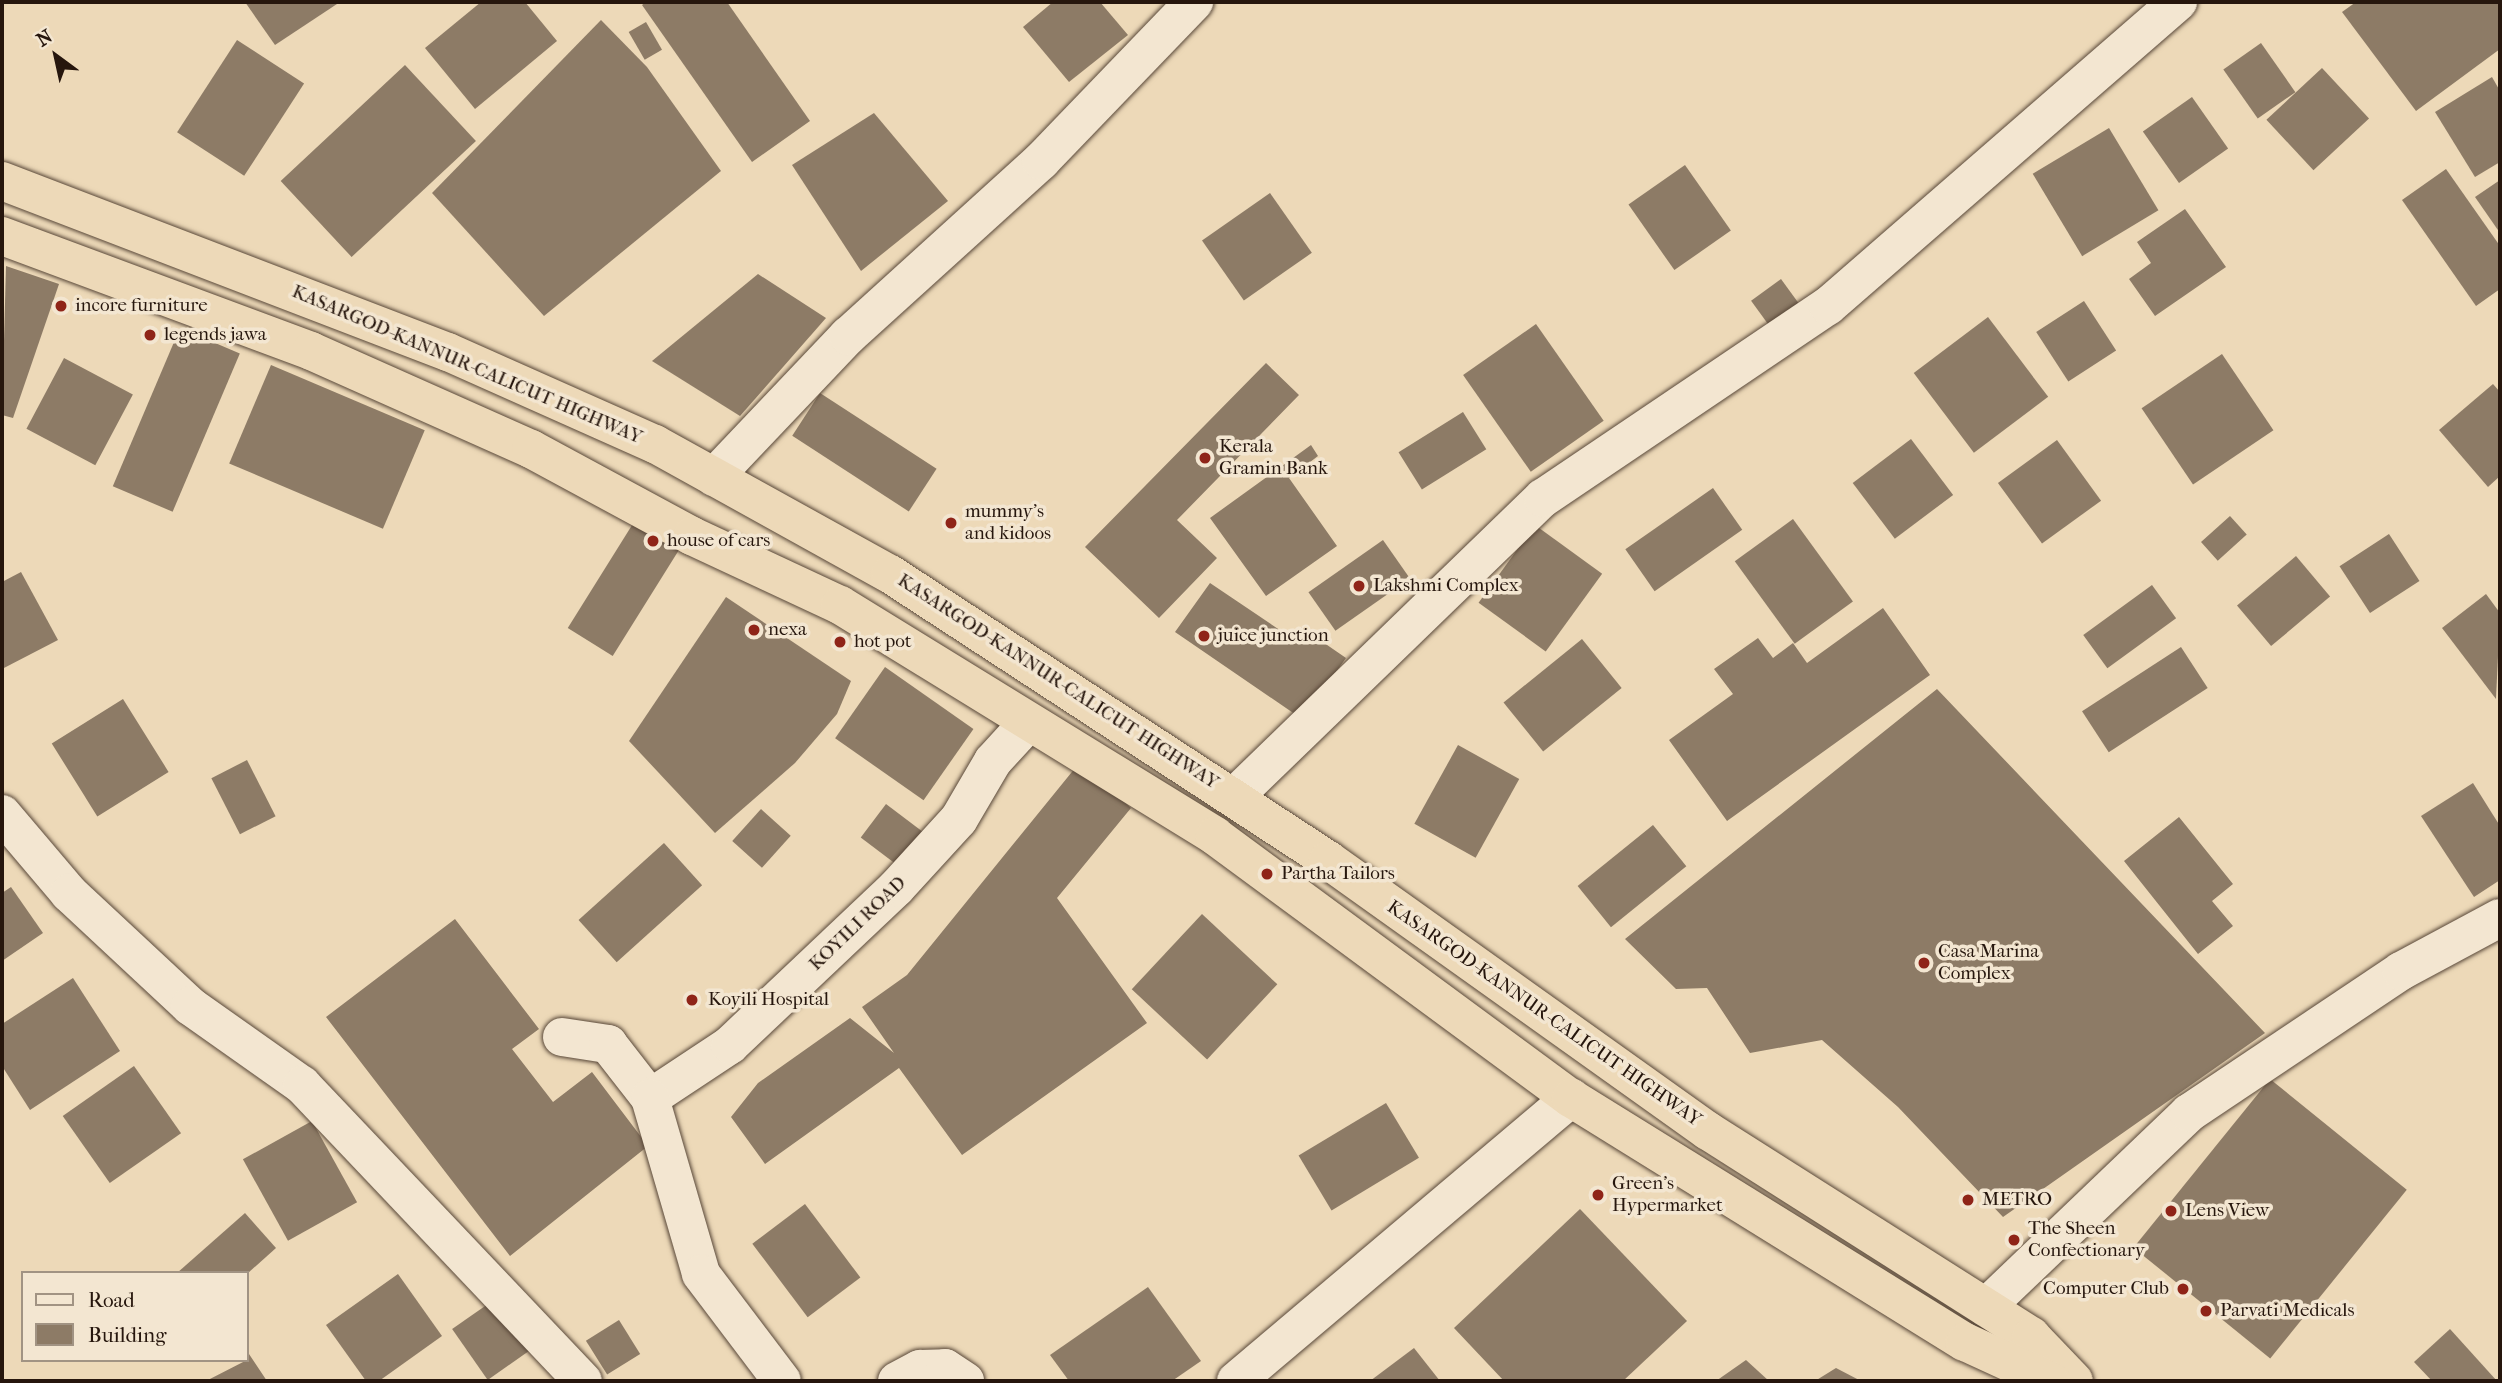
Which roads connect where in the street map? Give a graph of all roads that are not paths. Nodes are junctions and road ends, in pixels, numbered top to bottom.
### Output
1 (1194, 2) edge
2 (2178, 2) edge
3 (2, 181) edge
4 (2, 236) edge
5 (714, 477) junction
6 (1026, 725) junction
7 (1234, 797) junction
8 (2, 814) edge
9 (2500, 918) edge
10 (562, 1037) dead end
11 (650, 1098) junction
12 (1571, 1098) junction
13 (1986, 1307) junction
14 (2035, 1377) edge
15 (583, 1381) edge
16 (782, 1381) edge
17 (897, 1381) edge
18 (965, 1381) edge
19 (1236, 1381) edge
20 (2074, 1381) edge

1 - 5 street
2 - 7 street
3 - 5 highway, KASARGOD-KANNUR-CALICUT HIGHWAY
4 - 6 highway
5 - 7 highway, KASARGOD-KANNUR-CALICUT HIGHWAY
6 - 11 street, KOYILI ROAD
6 - 12 highway
7 - 13 highway, KASARGOD-KANNUR-CALICUT HIGHWAY
8 - 15 street
9 - 13 street
10 - 11 street
11 - 16 street
12 - 14 highway
12 - 19 street
13 - 20 highway, KASARGOD-KANNUR-CALICUT HIGHWAY
17 - 18 street

